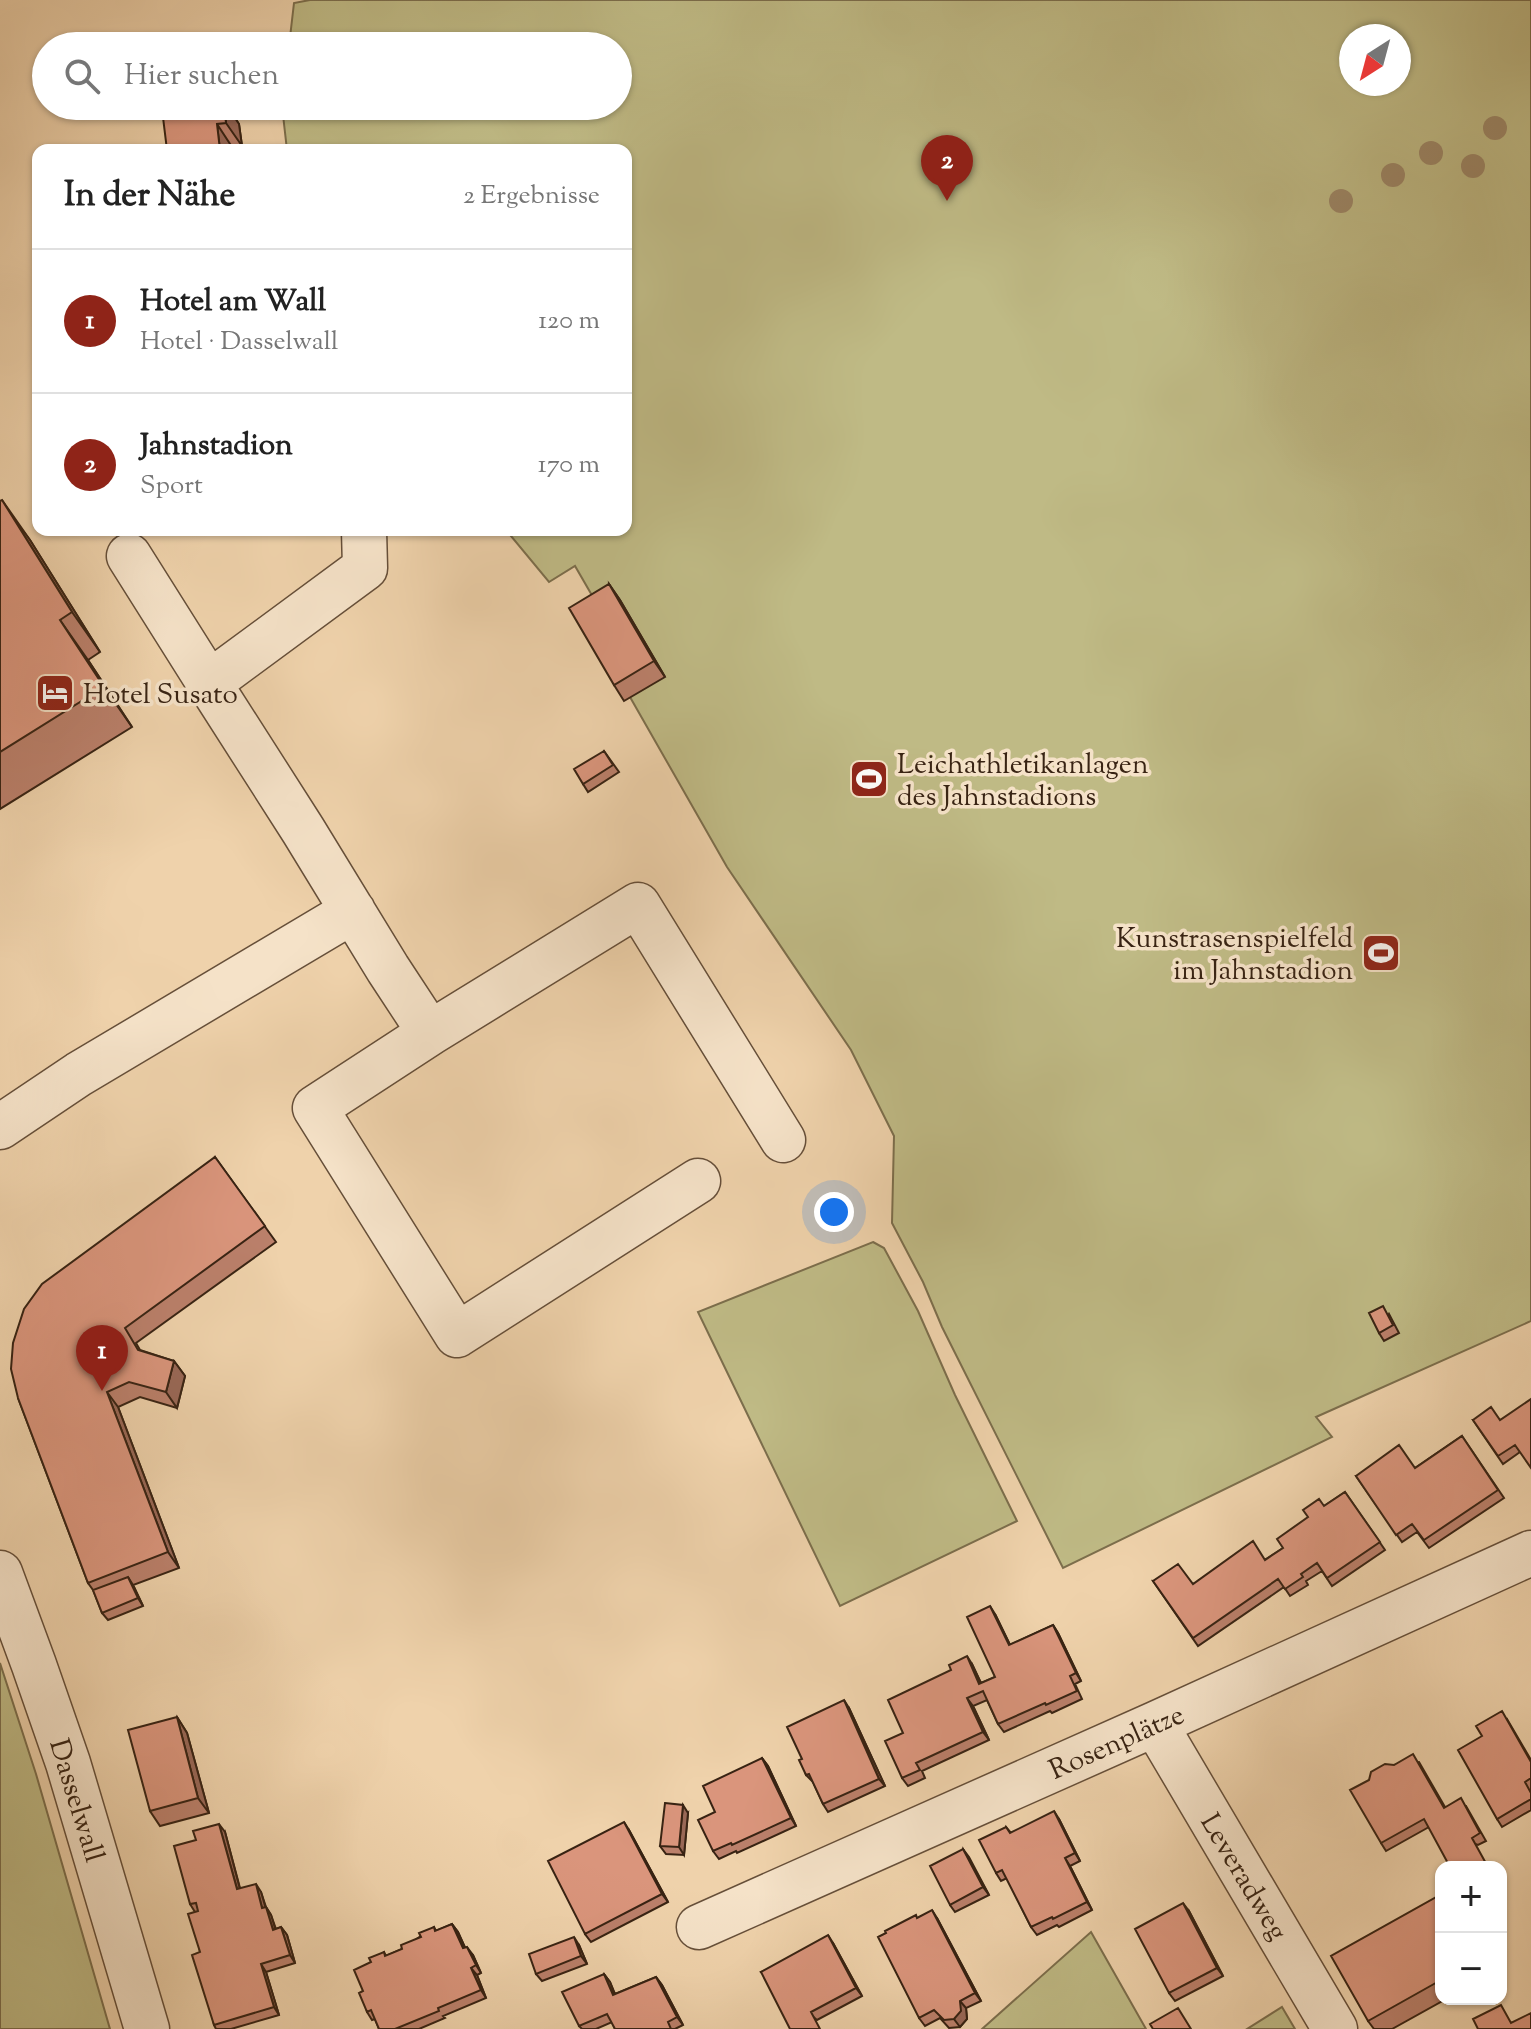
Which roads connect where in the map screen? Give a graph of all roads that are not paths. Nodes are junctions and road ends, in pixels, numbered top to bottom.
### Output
1 (364, 536) edge
2 (129, 556) dead end
3 (209, 683) junction
4 (353, 911) junction
5 (430, 1033) junction
6 (0, 1127) edge
7 (783, 1140) dead end
8 (698, 1181) dead end
9 (1531, 1553) edge
10 (0, 1573) edge
11 (1155, 1724) junction
12 (699, 1927) dead end
13 (147, 2029) edge
14 (1335, 2029) edge

1 - 3 street
2 - 3 street
3 - 4 street
4 - 5 street
4 - 6 street
5 - 7 street
5 - 8 street
9 - 11 street, Rosenplätze
10 - 13 street, Dasselwall
11 - 12 street, Rosenplätze
11 - 14 street, Leveradweg

